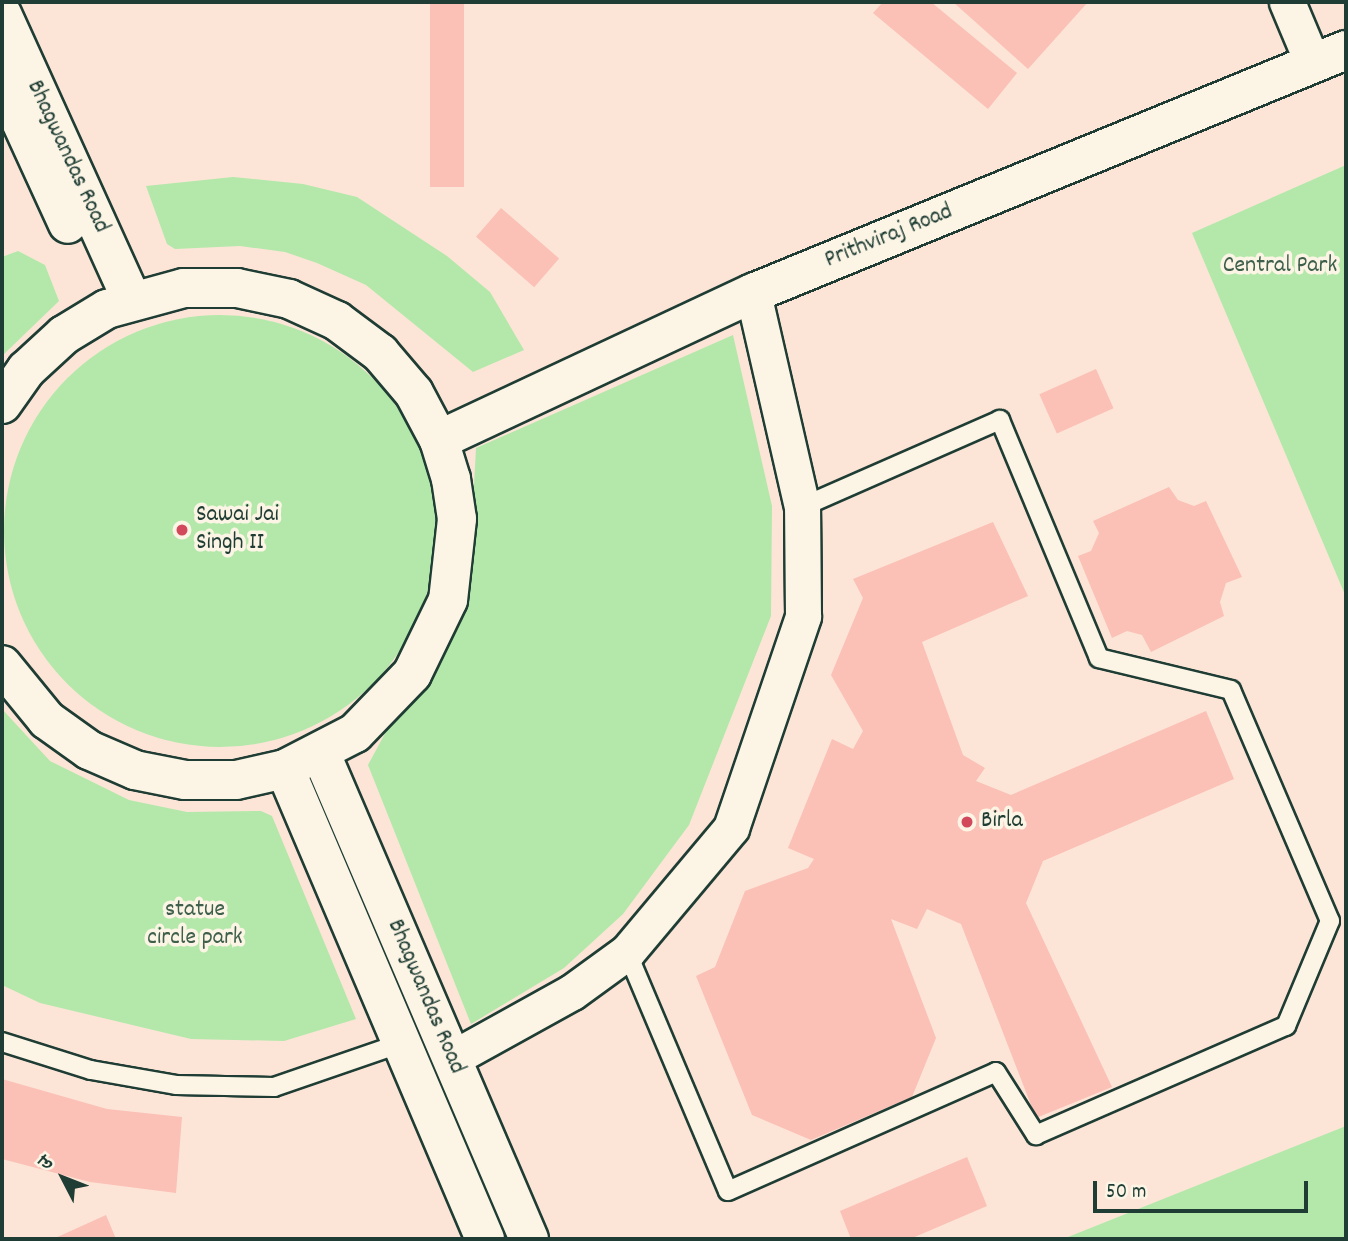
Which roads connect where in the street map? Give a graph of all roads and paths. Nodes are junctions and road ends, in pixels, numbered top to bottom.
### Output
1 (1287, 2) edge
2 (2, 14) edge
3 (1330, 57) edge
4 (2, 80) edge
5 (753, 293) junction
6 (120, 304) junction
7 (2, 404) edge
8 (439, 440) junction
9 (802, 507) junction
10 (2, 665) edge
11 (321, 754) junction
12 (285, 769) junction
13 (627, 953) junction
14 (2, 1042) edge
15 (444, 1043) junction
16 (401, 1044) junction
17 (485, 1239) edge
18 (529, 1239) edge

1 - 3 street
2 - 6 street, Bhagwandas Road
3 - 5 street, Prithviraj Road
4 - 6 street, Bhagwandas Road
5 - 8 street, Prithviraj Road
5 - 9 street
6 - 7 street
6 - 8 street
8 - 11 street
9 - 13 street
9 - 13 lane
10 - 12 street
11 - 12 street
11 - 15 street, Bhagwandas Road
12 - 16 street, Bhagwandas Road
13 - 15 street
14 - 16 lane
15 - 16 lane
15 - 18 street, Bhagwandas Road
16 - 17 street, Bhagwandas Road

